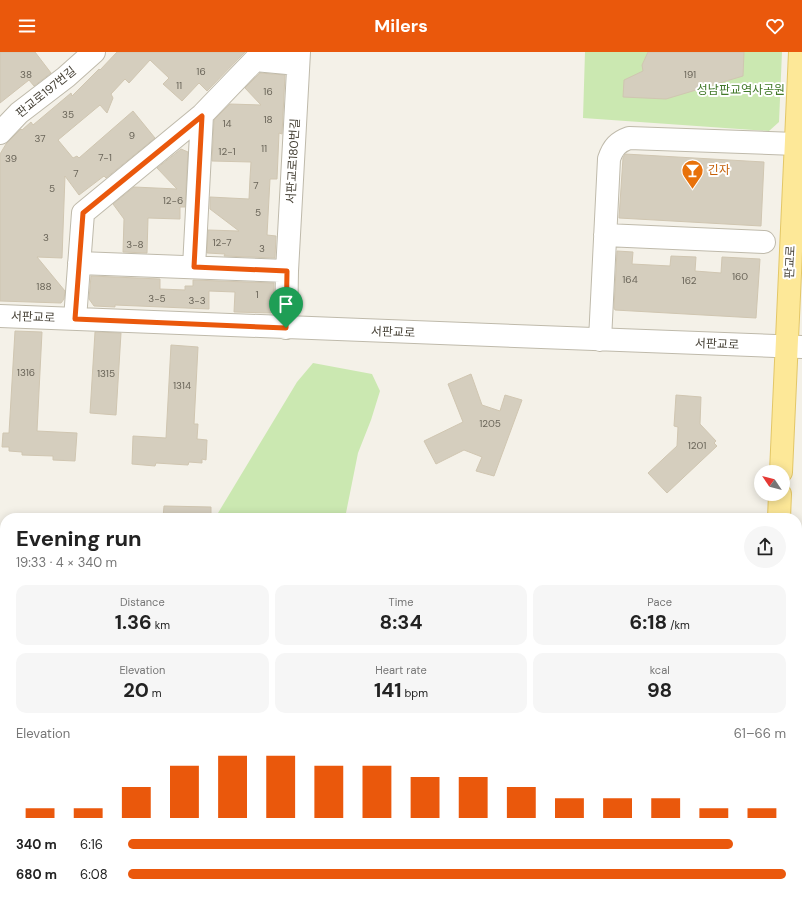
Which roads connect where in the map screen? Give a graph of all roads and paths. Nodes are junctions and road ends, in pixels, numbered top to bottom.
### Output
1 (94, 52) edge
2 (800, 52) edge
3 (298, 58) edge
4 (202, 116) junction
5 (0, 133) edge
6 (796, 144) junction
7 (605, 235) junction
8 (764, 242) dead end
9 (79, 263) junction
10 (194, 267) junction
11 (287, 271) junction
12 (0, 316) edge
13 (75, 319) junction
14 (286, 328) junction
15 (600, 340) junction
16 (794, 347) edge
17 (782, 465) edge
18 (780, 501) edge
19 (780, 513) edge

1 - 5 street, 판교로197번길
2 - 6 main road, 판교로
3 - 4 street
3 - 11 street, 서판교로180번길
4 - 9 street
4 - 10 street
6 - 7 street
6 - 16 main road, 판교로
7 - 8 street
7 - 15 street
9 - 10 street
9 - 13 street
10 - 11 street
11 - 14 street, 서판교로180번길
12 - 13 street, 서판교로
13 - 14 street, 서판교로
14 - 15 street, 서판교로
15 - 16 street, 서판교로
16 - 17 main road, 판교로
18 - 19 main road

